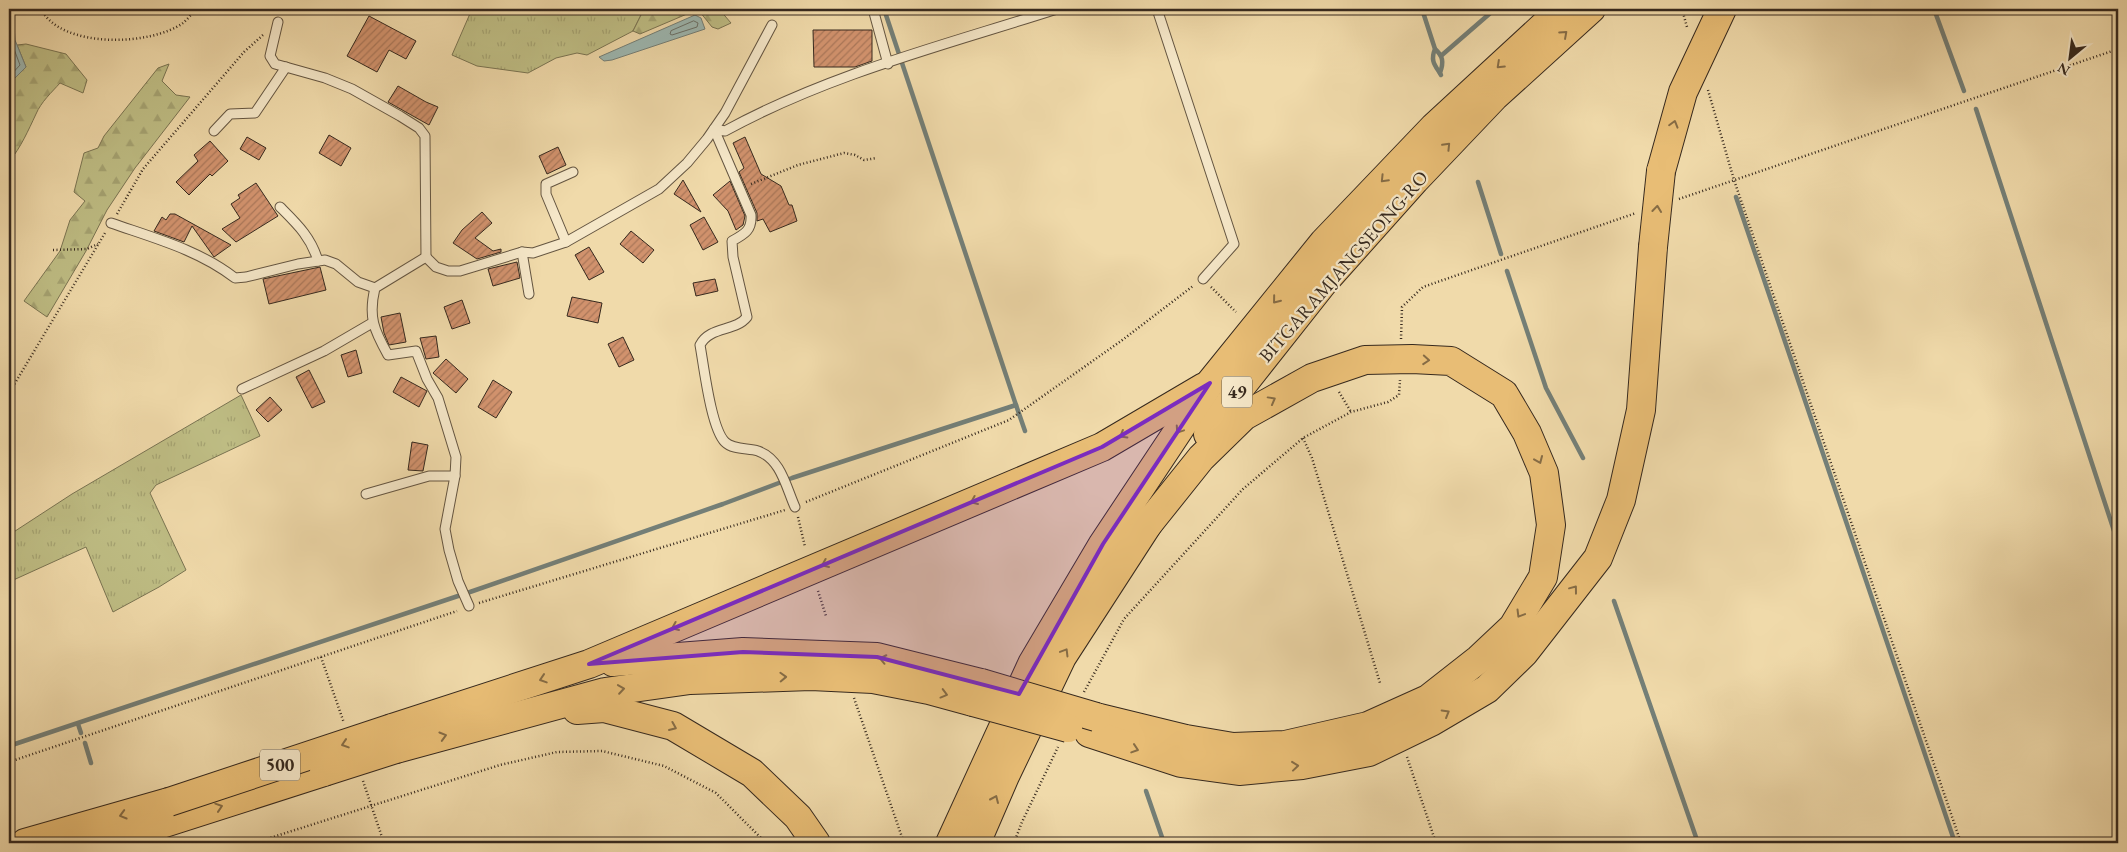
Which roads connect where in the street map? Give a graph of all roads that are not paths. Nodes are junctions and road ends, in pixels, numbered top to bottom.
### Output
1 (873, 9) edge
2 (1057, 9) edge
3 (1156, 9) edge
4 (1562, 9) edge
5 (1591, 9) edge
6 (1722, 9) edge
7 (278, 22) road end
8 (772, 25) dead end
9 (892, 62) junction
10 (286, 67) junction
11 (714, 129) junction
12 (214, 131) dead end
13 (572, 172) dead end
14 (280, 207) dead end
15 (111, 223) road end
16 (566, 242) junction
17 (522, 252) junction
18 (426, 257) junction
19 (318, 261) junction
20 (1203, 279) road end
21 (376, 288) junction
22 (529, 294) dead end
23 (372, 323) junction
24 (1210, 383) junction
25 (242, 389) dead end
26 (455, 476) junction
27 (366, 494) dead end
28 (796, 507) road end
29 (1141, 533) junction
30 (467, 603) road end
31 (589, 664) junction
32 (977, 692) junction
33 (523, 714) junction
34 (1089, 716) junction
35 (394, 739) junction
36 (171, 812) junction
37 (25, 843) edge
38 (102, 843) edge
39 (816, 843) edge
40 (950, 843) edge
41 (976, 843) edge

1 - 9 lane
2 - 9 lane
3 - 20 lane
4 -> 24 highway, BITGARAMJANGSEONG-RO / 49
29 -> 5 highway, BITGARAMJANGSEONG-RO / 49
34 -> 6 highway, bridge
7 - 10 lane
8 - 11 lane
9 - 11 lane
10 - 12 lane
10 - 18 lane
11 - 16 lane
11 - 28 lane
13 - 16 lane
14 - 19 lane
15 - 19 lane
16 - 17 lane
17 - 18 lane
17 - 22 lane
18 - 21 lane
19 - 21 lane
21 - 23 lane
23 - 25 lane
23 - 26 lane
24 -> 31 highway
24 -> 40 highway, BITGARAMJANGSEONG-RO / 49
26 - 27 lane
26 - 30 lane
29 -> 34 highway
41 -> 29 highway, BITGARAMJANGSEONG-RO / 49
32 -> 31 highway
31 -> 35 highway
33 -> 32 highway
32 - 34 highway, bridge
35 -> 33 highway
33 -> 39 highway
35 -> 36 highway, 500, bridge
36 -> 35 highway, 500, bridge
36 -> 37 highway, 500
36 - 38 highway, 500

